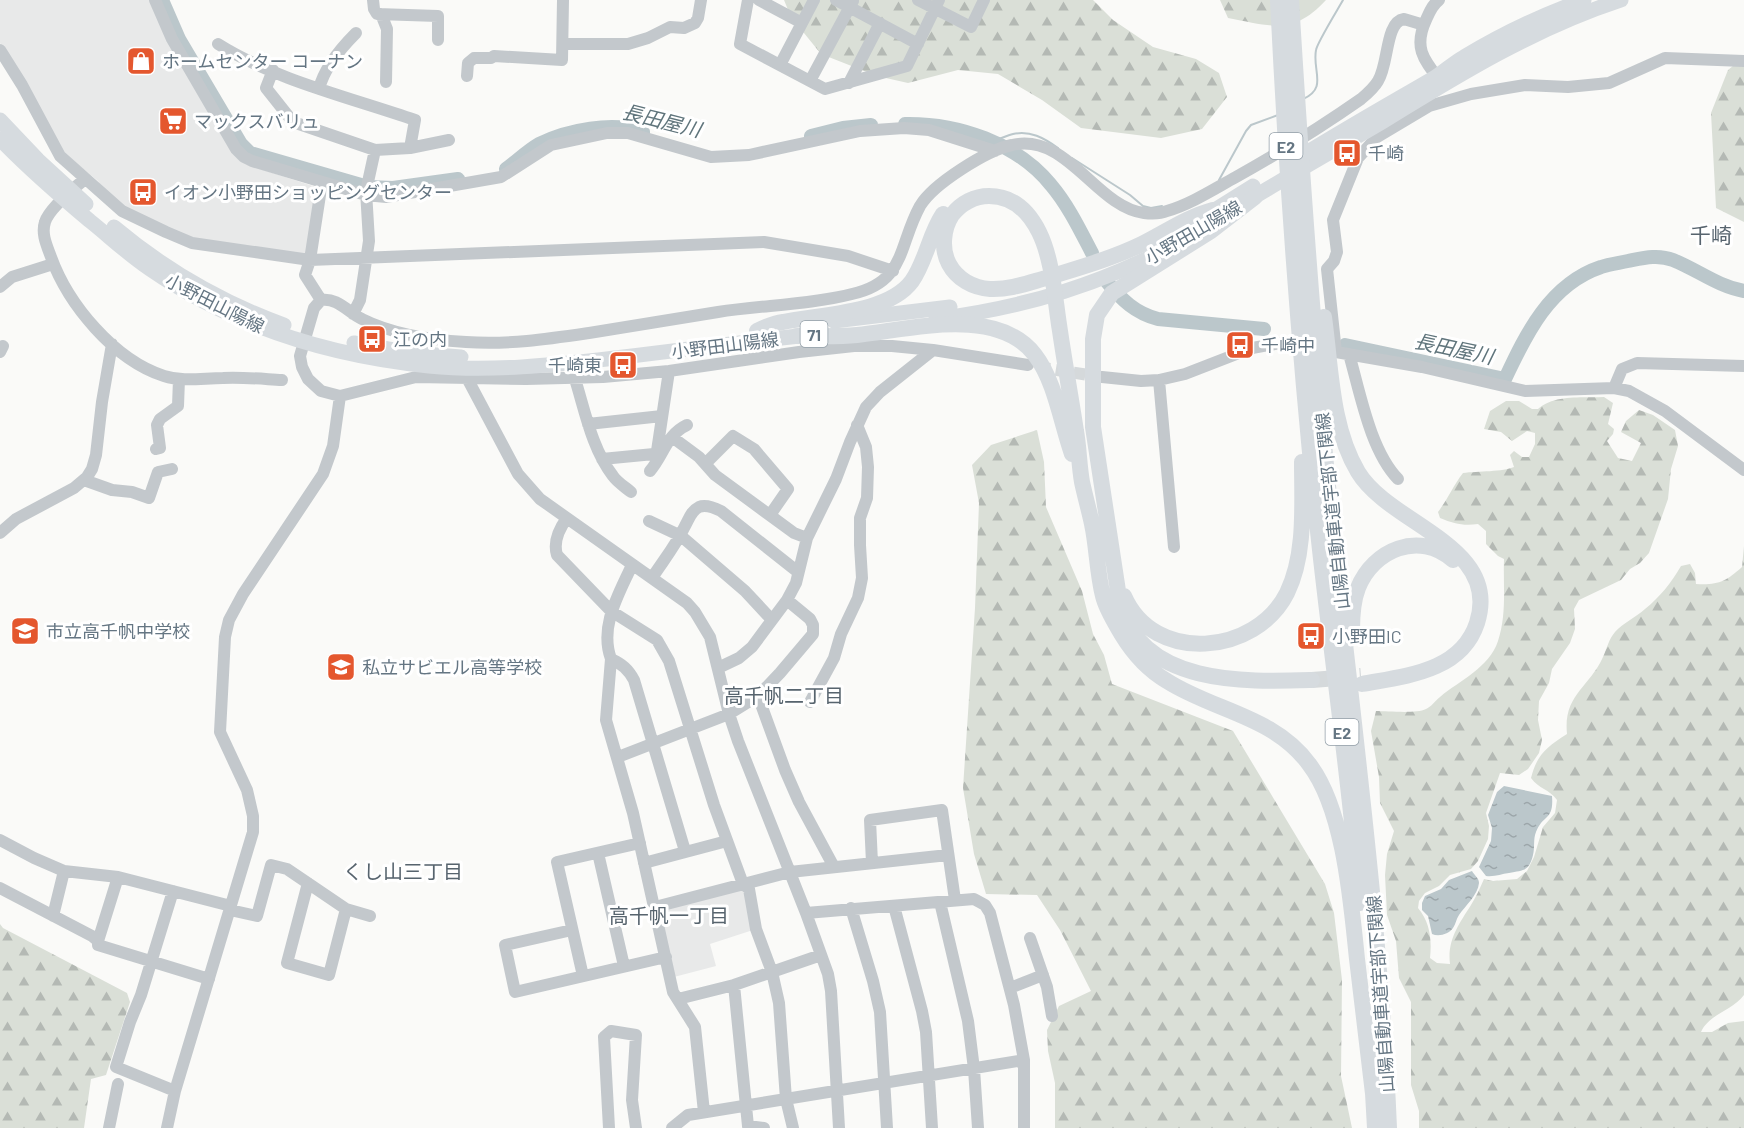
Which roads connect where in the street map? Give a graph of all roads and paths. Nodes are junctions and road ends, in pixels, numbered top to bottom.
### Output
1 (155, 0) edge
2 (373, 0) edge
3 (563, 0) edge
4 (702, 0) edge
5 (748, 0) edge
6 (759, 0) edge
7 (814, 0) edge
8 (836, 0) edge
9 (918, 0) edge
10 (984, 0) edge
11 (1278, 0) edge
12 (1292, 0) edge
13 (1439, 0) edge
14 (1584, 0) edge
15 (1621, 0) edge
16 (851, 4) edge
17 (937, 4) edge
18 (381, 14) junction
19 (802, 23) junction
20 (880, 23) junction
21 (1424, 25) junction
22 (356, 33) dead end
23 (438, 40) dead end
24 (218, 44) dead end
25 (563, 44) junction
26 (918, 45) junction
27 (0, 51) edge
28 (1744, 61) edge
29 (780, 65) junction
30 (273, 70) junction
31 (467, 76) dead end
32 (1439, 80) junction
33 (810, 81) junction
34 (386, 82) dead end
35 (849, 83) junction
36 (319, 89) junction
37 (1290, 94) junction
38 (1455, 99) junction
39 (0, 120) edge
40 (0, 139) edge
41 (448, 140) dead end
42 (410, 148) junction
43 (375, 150) junction
44 (995, 151) junction
45 (85, 179) junction
46 (322, 182) junction
47 (366, 189) junction
48 (1300, 192) junction
49 (67, 195) junction
50 (1255, 196) junction
51 (1213, 210) junction
52 (366, 258) junction
53 (310, 260) junction
54 (53, 264) junction
55 (1053, 267) junction
56 (893, 271) junction
57 (0, 287) edge
58 (321, 300) junction
59 (1058, 300) junction
60 (353, 314) junction
61 (757, 331) junction
62 (797, 336) junction
63 (306, 338) junction
64 (1286, 342) dead end
65 (743, 343) junction
66 (112, 344) junction
67 (933, 350) junction
68 (1349, 354) junction
69 (745, 360) junction
70 (1302, 362) junction
71 (1028, 365) tunnel mouth
72 (1744, 366) edge
73 (669, 371) junction
74 (1102, 377) tunnel mouth
75 (467, 378) junction
76 (179, 379) junction
77 (575, 379) junction
78 (282, 380) dead end
79 (1159, 380) junction
80 (1614, 387) junction
81 (340, 396) junction
82 (662, 416) junction
83 (588, 424) junction
84 (687, 425) dead end
85 (857, 425) junction
86 (672, 437) junction
87 (156, 449) dead end
88 (602, 459) junction
89 (706, 463) junction
90 (172, 469) dead end
91 (1744, 470) edge
92 (650, 471) dead end
93 (1398, 479) dead end
94 (84, 480) junction
95 (1082, 480) junction
96 (1102, 484) junction
97 (631, 492) dead end
98 (770, 515) junction
99 (567, 518) junction
100 (649, 521) dead end
101 (0, 533) edge
102 (681, 536) junction
103 (807, 538) junction
104 (1174, 547) dead end
105 (1098, 560) junction
106 (632, 565) junction
107 (798, 572) junction
108 (652, 578) junction
109 (1116, 578) junction
110 (787, 600) junction
111 (611, 611) junction
112 (772, 620) junction
113 (611, 659) junction
114 (718, 669) junction
115 (758, 696) junction
116 (810, 702) dead end
117 (729, 714) junction
118 (1354, 724) junction
119 (690, 729) junction
120 (654, 744) junction
121 (618, 757) junction
122 (0, 840) edge
123 (727, 841) junction
124 (640, 843) junction
125 (685, 851) junction
126 (598, 853) junction
127 (948, 855) junction
128 (644, 863) junction
129 (872, 863) junction
130 (834, 867) junction
131 (64, 871) junction
132 (790, 872) junction
133 (118, 877) junction
134 (308, 883) junction
135 (743, 884) junction
136 (0, 888) edge
137 (173, 891) junction
138 (955, 900) junction
139 (940, 902) junction
140 (894, 906) junction
141 (231, 908) junction
142 (655, 908) junction
143 (851, 908) junction
144 (346, 909) junction
145 (806, 913) junction
146 (53, 916) junction
147 (370, 916) dead end
148 (572, 930) junction
149 (1030, 938) dead end
150 (98, 940) junction
151 (821, 955) junction
152 (666, 957) junction
153 (152, 961) junction
154 (624, 966) junction
155 (772, 972) junction
156 (1043, 975) junction
157 (583, 976) junction
158 (209, 979) junction
159 (734, 985) junction
160 (1010, 988) junction
161 (678, 999) junction
162 (1052, 1016) dead end
163 (1024, 1060) junction
164 (974, 1069) junction
165 (929, 1076) junction
166 (884, 1083) junction
167 (118, 1084) dead end
168 (175, 1091) junction
169 (837, 1091) junction
170 (786, 1099) junction
171 (1374, 1102) junction
172 (745, 1106) junction
173 (704, 1112) junction
174 (109, 1128) edge
175 (167, 1128) edge
176 (609, 1128) edge
177 (636, 1128) edge
178 (672, 1128) edge
179 (764, 1128) edge
180 (794, 1128) edge
181 (839, 1128) edge
182 (886, 1128) edge
183 (932, 1128) edge
184 (978, 1128) edge
185 (1024, 1128) edge
186 (1375, 1128) edge
187 (1389, 1128) edge

1 - 46 street
2 - 18 street
3 - 25 street
4 - 25 street
5 - 29 street
6 - 19 street
7 - 19 street
8 - 16 street
9 - 17 street
10 - 17 street
11 - 37 highway, 山陽自動車道宇部下関線 / E2
12 - 37 highway, 山陽自動車道宇部下関線 / E2
13 - 21 street
14 - 32 main road, 小野田山陽線 / 71
15 - 32 main road, 小野田山陽線 / 71
16 - 20 street
16 - 33 street
17 - 26 street
18 - 23 street
18 - 34 street
19 - 29 street
20 - 26 street
20 - 35 street
21 - 32 street
21 - 44 street
22 - 36 street
24 - 30 street
25 - 31 street
26 - 35 street
27 - 45 street
28 - 38 street
29 - 33 street
30 - 36 street
30 - 43 street
32 - 38 street
32 - 50 main road, 小野田山陽線 / 71
32 - 51 main road, 小野田山陽線 / 71
33 - 35 street
36 - 42 street
37 - 48 highway, 山陽自動車道宇部下関線 / E2
37 - 48 highway, 山陽自動車道宇部下関線 / E2
38 - 68 street
39 - 49 main road, 小野田山陽線 / 71
40 - 49 main road, 小野田山陽線 / 71
41 - 42 street
42 - 43 street
43 - 47 street
44 - 47 street
44 - 56 street
45 - 49 street
45 - 53 street
46 - 47 street
46 - 53 street
47 - 52 street
48 - 70 highway, 山陽自動車道宇部下関線 / E2
48 - 118 highway, 山陽自動車道宇部下関線 / E2
48 - 118 highway
49 - 54 street
49 - 63 main road, 小野田山陽線 / 71
50 - 62 main road, 小野田山陽線 / 71
50 - 96 highway
51 - 55 highway
51 - 61 main road, 小野田山陽線 / 71
52 - 53 street
52 - 56 street
52 - 60 street
53 - 58 street
54 - 57 street
54 - 66 street
55 - 59 highway
55 - 61 highway
56 - 60 street
58 - 60 street
58 - 63 street
59 - 95 highway
59 - 96 highway
61 - 63 main road, 小野田山陽線 / 71
62 - 65 main road, 小野田山陽線 / 71
62 - 95 highway
63 - 65 main road, 小野田山陽線 / 71
63 - 81 street
64 - 79 street
65 - 69 street
66 - 76 street
66 - 94 street
67 - 69 street
67 - 71 street
67 - 85 street
68 - 80 street
68 - 93 street
69 - 73 street
70 - 109 highway
70 - 171 highway, 山陽自動車道宇部下関線 / E2
72 - 80 street
73 - 77 street
73 - 82 street
74 - 79 street
75 - 77 street
75 - 81 street
75 - 99 street
76 - 78 street
76 - 87 street
77 - 83 street
79 - 104 street
80 - 91 street
81 - 141 street
82 - 83 street
82 - 88 street
83 - 88 street
84 - 86 street
85 - 103 street
85 - 116 street
86 - 89 street
86 - 92 street
88 - 97 street
89 - 98 street
89 - 98 street
90 - 94 street
94 - 101 street
95 - 105 highway
96 - 109 highway
98 - 103 street
99 - 106 street
99 - 111 street
100 - 102 street
102 - 107 street
102 - 108 street
102 - 112 street
103 - 107 street
105 - 109 highway
105 - 171 highway
106 - 108 street
106 - 111 street
107 - 110 street
108 - 114 street
110 - 112 street
110 - 115 street
111 - 113 street
111 - 119 street
112 - 114 street
113 - 120 street
113 - 121 street
114 - 117 street
115 - 117 street
115 - 130 street
117 - 119 street
117 - 132 street
118 - 187 highway, 山陽自動車道宇部下関線 / E2
119 - 120 street
119 - 123 street
120 - 121 street
120 - 125 street
121 - 124 street
122 - 131 street
123 - 125 street
123 - 135 street
124 - 126 street
124 - 128 street
125 - 128 street
126 - 148 street
126 - 154 street
127 - 129 street
127 - 129 street
127 - 138 street
128 - 142 street
129 - 130 street
130 - 132 street
131 - 133 street
131 - 146 street
132 - 135 street
132 - 145 street
133 - 137 street
133 - 150 street
134 - 141 street
134 - 144 street
134 - 144 street
135 - 142 street
135 - 155 street
136 - 146 street
137 - 141 street
137 - 153 street
138 - 139 street
138 - 160 street
139 - 140 street
139 - 164 street
140 - 143 street
140 - 165 street
141 - 158 street
142 - 152 street
143 - 145 street
143 - 166 street
144 - 147 street
145 - 151 street
146 - 150 street
148 - 157 street
148 - 157 street
149 - 156 street
150 - 153 street
151 - 155 street
151 - 169 street
152 - 154 street
152 - 161 street
153 - 158 street
153 - 168 street
154 - 157 street
155 - 159 street
155 - 170 street
156 - 160 street
156 - 162 street
158 - 168 street
159 - 161 street
159 - 172 street
160 - 163 street
161 - 173 street
163 - 164 street
163 - 185 street
164 - 165 street
164 - 184 street
165 - 166 street
165 - 183 street
166 - 169 street
166 - 182 street
167 - 174 street
168 - 175 street
169 - 170 street
169 - 181 street
170 - 172 street
170 - 180 street
171 - 186 highway, 山陽自動車道宇部下関線 / E2
172 - 173 street
172 - 179 street
173 - 178 street
176 - 177 street

